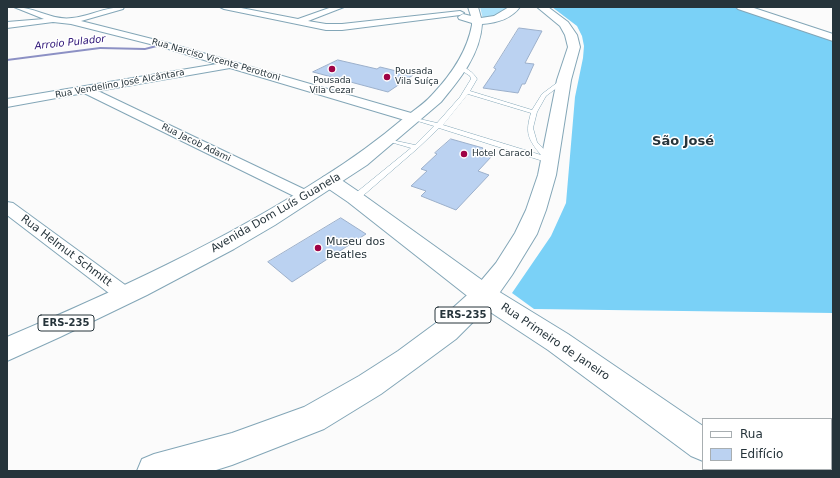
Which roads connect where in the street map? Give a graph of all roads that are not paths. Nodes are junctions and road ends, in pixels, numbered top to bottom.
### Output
1 (18, 7) edge
2 (120, 7) edge
3 (228, 7) edge
4 (340, 7) edge
5 (515, 7) edge
6 (542, 7) edge
7 (741, 7) edge
8 (468, 12) edge
9 (55, 20) junction
10 (71, 21) junction
11 (296, 22) junction
12 (7, 25) edge
13 (833, 38) edge
14 (232, 65) junction
15 (460, 67) junction
16 (564, 80) junction
17 (85, 89) junction
18 (468, 92) junction
19 (7, 103) edge
20 (534, 112) junction
21 (413, 118) junction
22 (438, 126) junction
23 (389, 140) junction
24 (416, 147) junction
25 (549, 160) junction
26 (330, 181) junction
27 (306, 196) junction
28 (355, 198) junction
29 (7, 207) edge
30 (125, 295) junction
31 (484, 295) junction
32 (7, 349) edge
33 (702, 444) edge
34 (154, 471) edge

1 - 9 street, Rua Narciso Vicente Perottoni
2 - 10 street
3 - 11 street
4 - 11 street
5 - 8 main road
6 - 16 main road, ERS-235
7 - 13 main road
8 - 11 street
8 - 15 main road, Avenida Dom Luís Guanela / ERS-235
9 - 10 street, Rua Narciso Vicente Perottoni
9 - 12 street
10 - 14 street, Rua Narciso Vicente Perottoni
14 - 17 street, Rua Vendelino José Alcântara
14 - 21 street, Rua Narciso Vicente Perottoni
15 - 18 lane
15 - 21 main road, Avenida Dom Luís Guanela / ERS-235
16 - 20 lane
16 - 25 main road, ERS-235
17 - 19 street, Rua Vendelino José Alcântara
17 - 27 street, Rua Jacob Adami
18 - 20 lane
18 - 22 lane
20 - 25 lane
21 - 22 lane
21 - 23 main road, Avenida Dom Luís Guanela / ERS-235
22 - 24 lane
22 - 25 lane
23 - 24 lane
23 - 26 main road, Avenida Dom Luís Guanela / ERS-235
24 - 28 lane
25 - 31 main road, ERS-235
26 - 27 main road, Avenida Dom Luís Guanela / ERS-235
26 - 28 main road, Rua Primeiro de Janeiro
27 - 30 main road, Avenida Dom Luís Guanela / ERS-235
28 - 31 main road, Rua Primeiro de Janeiro
29 - 30 street, Rua Helmut Schmitt
30 - 32 main road, Avenida Dom Luís Guanela / ERS-235
31 - 33 main road, Rua Primeiro de Janeiro
31 - 34 main road, ERS-235

